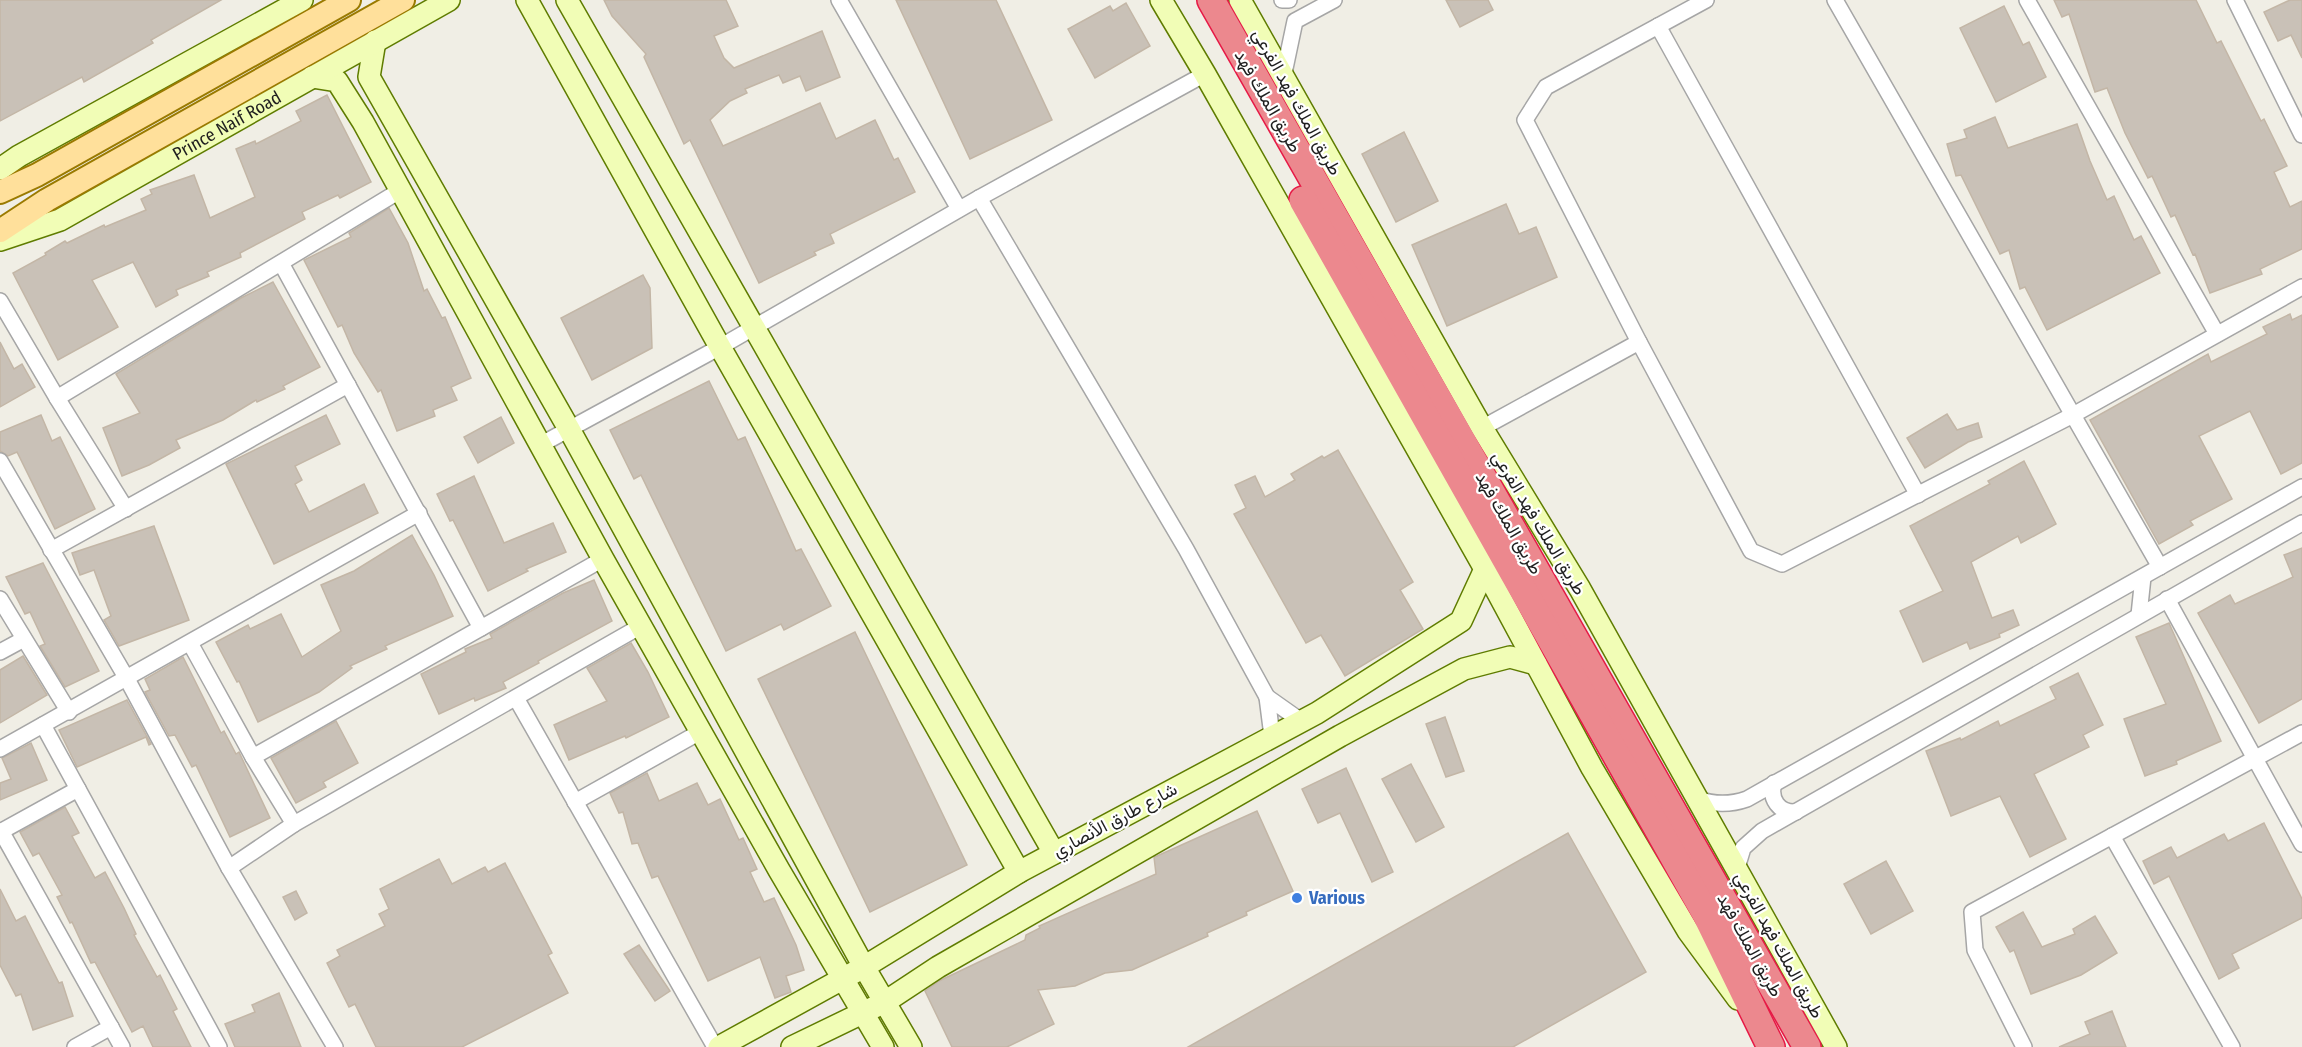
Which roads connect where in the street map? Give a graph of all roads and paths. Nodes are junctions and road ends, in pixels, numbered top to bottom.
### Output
1 (302, 0) edge
2 (349, 0) edge
3 (403, 0) edge
4 (449, 0) edge
5 (527, 0) edge
6 (567, 0) edge
7 (839, 0) edge
8 (1161, 0) edge
9 (1190, 0) edge
10 (1210, 0) edge
11 (1240, 0) edge
12 (1282, 0) edge
13 (1289, 0) edge
14 (1334, 0) edge
15 (1706, 0) edge
16 (1835, 0) edge
17 (2027, 0) edge
18 (2243, 2) edge
19 (580, 23) junction
20 (1658, 26) junction
21 (375, 41) junction
22 (550, 42) junction
23 (1205, 74) junction
24 (312, 77) junction
25 (1283, 78) junction
26 (2302, 135) edge
27 (0, 169) edge
28 (401, 190) junction
29 (0, 192) edge
30 (979, 198) junction
31 (959, 209) junction
32 (0, 231) edge
33 (0, 240) edge
34 (281, 263) junction
35 (2302, 287) edge
36 (0, 301) edge
37 (754, 326) junction
38 (2217, 334) junction
39 (1639, 342) junction
40 (720, 347) junction
41 (348, 385) junction
42 (57, 398) junction
43 (2073, 415) junction
44 (1482, 428) junction
45 (569, 429) junction
46 (540, 445) junction
47 (0, 461) edge
48 (2302, 487) edge
49 (1918, 495) junction
50 (126, 508) junction
51 (419, 513) junction
52 (2302, 523) edge
53 (51, 550) junction
54 (603, 560) junction
55 (2160, 567) junction
56 (1485, 569) junction
57 (2143, 576) junction
58 (0, 599) edge
59 (2167, 599) junction
60 (2139, 615) junction
61 (641, 626) junction
62 (481, 628) junction
63 (24, 639) junction
64 (190, 643) junction
65 (0, 652) edge
66 (1536, 664) junction
67 (127, 679) junction
68 (1267, 697) junction
69 (516, 698) junction
70 (69, 712) junction
71 (1301, 721) junction
72 (44, 725) junction
73 (700, 732) junction
74 (2302, 733) edge
75 (1272, 736) junction
76 (0, 749) edge
77 (253, 757) junction
78 (2254, 759) junction
79 (1774, 783) junction
80 (78, 789) junction
81 (1698, 799) junction
82 (575, 802) junction
83 (1796, 812) junction
84 (294, 824) junction
85 (0, 831) edge
86 (2112, 836) junction
87 (2302, 844) edge
88 (1054, 853) junction
89 (229, 868) junction
90 (1737, 868) junction
91 (1019, 872) junction
92 (864, 967) junction
93 (842, 977) junction
94 (885, 1002) junction
95 (863, 1013) junction
96 (111, 1027) junction
97 (1768, 1040) edge
98 (75, 1047) edge
99 (122, 1047) edge
100 (219, 1047) edge
101 (335, 1047) edge
102 (717, 1047) edge
103 (792, 1047) edge
104 (883, 1047) edge
105 (910, 1047) edge
106 (1807, 1047) edge
107 (1836, 1047) edge
108 (2024, 1047) edge
109 (2232, 1047) edge

1 - 27 street
2 - 29 main road
3 - 32 main road, Prince Naif Road
4 - 21 street, Prince Naif Road
5 - 22 street
6 - 19 street
7 - 31 street
8 - 23 street
9 - 97 highway, طريق الملك فهد
10 - 106 highway, طريق الملك فهد
11 - 25 street, طريق الملك فهد الفرعي
12 - 13 street
14 - 25 street
15 - 20 street
16 - 43 street
17 - 38 street
18 - 26 street
19 - 22 street
19 - 37 street
20 - 39 street
20 - 49 street
21 - 24 street, Prince Naif Road
21 - 45 street
22 - 40 street
23 - 30 street
23 - 56 street
24 - 28 street
24 - 33 street, Prince Naif Road
25 - 44 street, طريق الملك فهد الفرعي
28 - 34 street
28 - 46 street
30 - 31 street
30 - 68 street
31 - 37 street
34 - 41 street
34 - 42 street
35 - 38 street
36 - 42 street
37 - 40 street
37 - 88 street
38 - 43 street
39 - 44 street
39 - 49 street
40 - 45 street
40 - 91 street
41 - 50 street
41 - 51 street
42 - 50 street
43 - 49 street
43 - 55 street
44 - 81 street, طريق الملك فهد الفرعي
45 - 46 street
45 - 92 street
46 - 54 street
47 - 53 street
48 - 55 street
50 - 53 street
51 - 62 street
51 - 64 street
52 - 59 street
53 - 67 street
54 - 61 street
54 - 62 street
55 - 57 street
56 - 66 street
56 - 71 street, شارع طارق الأنصاري
57 - 60 street
57 - 79 street
58 - 63 street
59 - 60 street
59 - 78 street
60 - 83 street
61 - 69 street
61 - 73 street
62 - 77 street
63 - 65 street
63 - 70 street
64 - 67 street
64 - 77 street
66 - 94 street, شارع طارق الأنصاري
66 - 97 street
67 - 70 street
67 - 89 street
68 - 71 street
68 - 75 street
69 - 82 street
69 - 84 street
70 - 72 street
71 - 75 street, شارع طارق الأنصاري
72 - 76 street
72 - 80 street
73 - 82 street
73 - 93 street
74 - 78 street
75 - 88 street, شارع طارق الأنصاري
77 - 84 street
78 - 86 street
78 - 87 street
79 - 81 street
79 - 83 street
80 - 85 street
80 - 100 street
81 - 90 street, طريق الملك فهد الفرعي
82 - 102 street
83 - 90 street
84 - 89 street
85 - 96 street
86 - 108 street
86 - 109 street
88 - 91 street, شارع طارق الأنصاري
89 - 101 street
90 - 107 street, طريق الملك فهد الفرعي
91 - 92 street, شارع طارق الأنصاري
92 - 93 street, شارع طارق الأنصاري
92 - 94 street
93 - 95 street
93 - 102 street, شارع طارق الأنصاري
94 - 95 street, شارع طارق الأنصاري
94 - 105 street
95 - 103 street, شارع طارق الأنصاري
95 - 104 street
96 - 98 street
96 - 99 street

